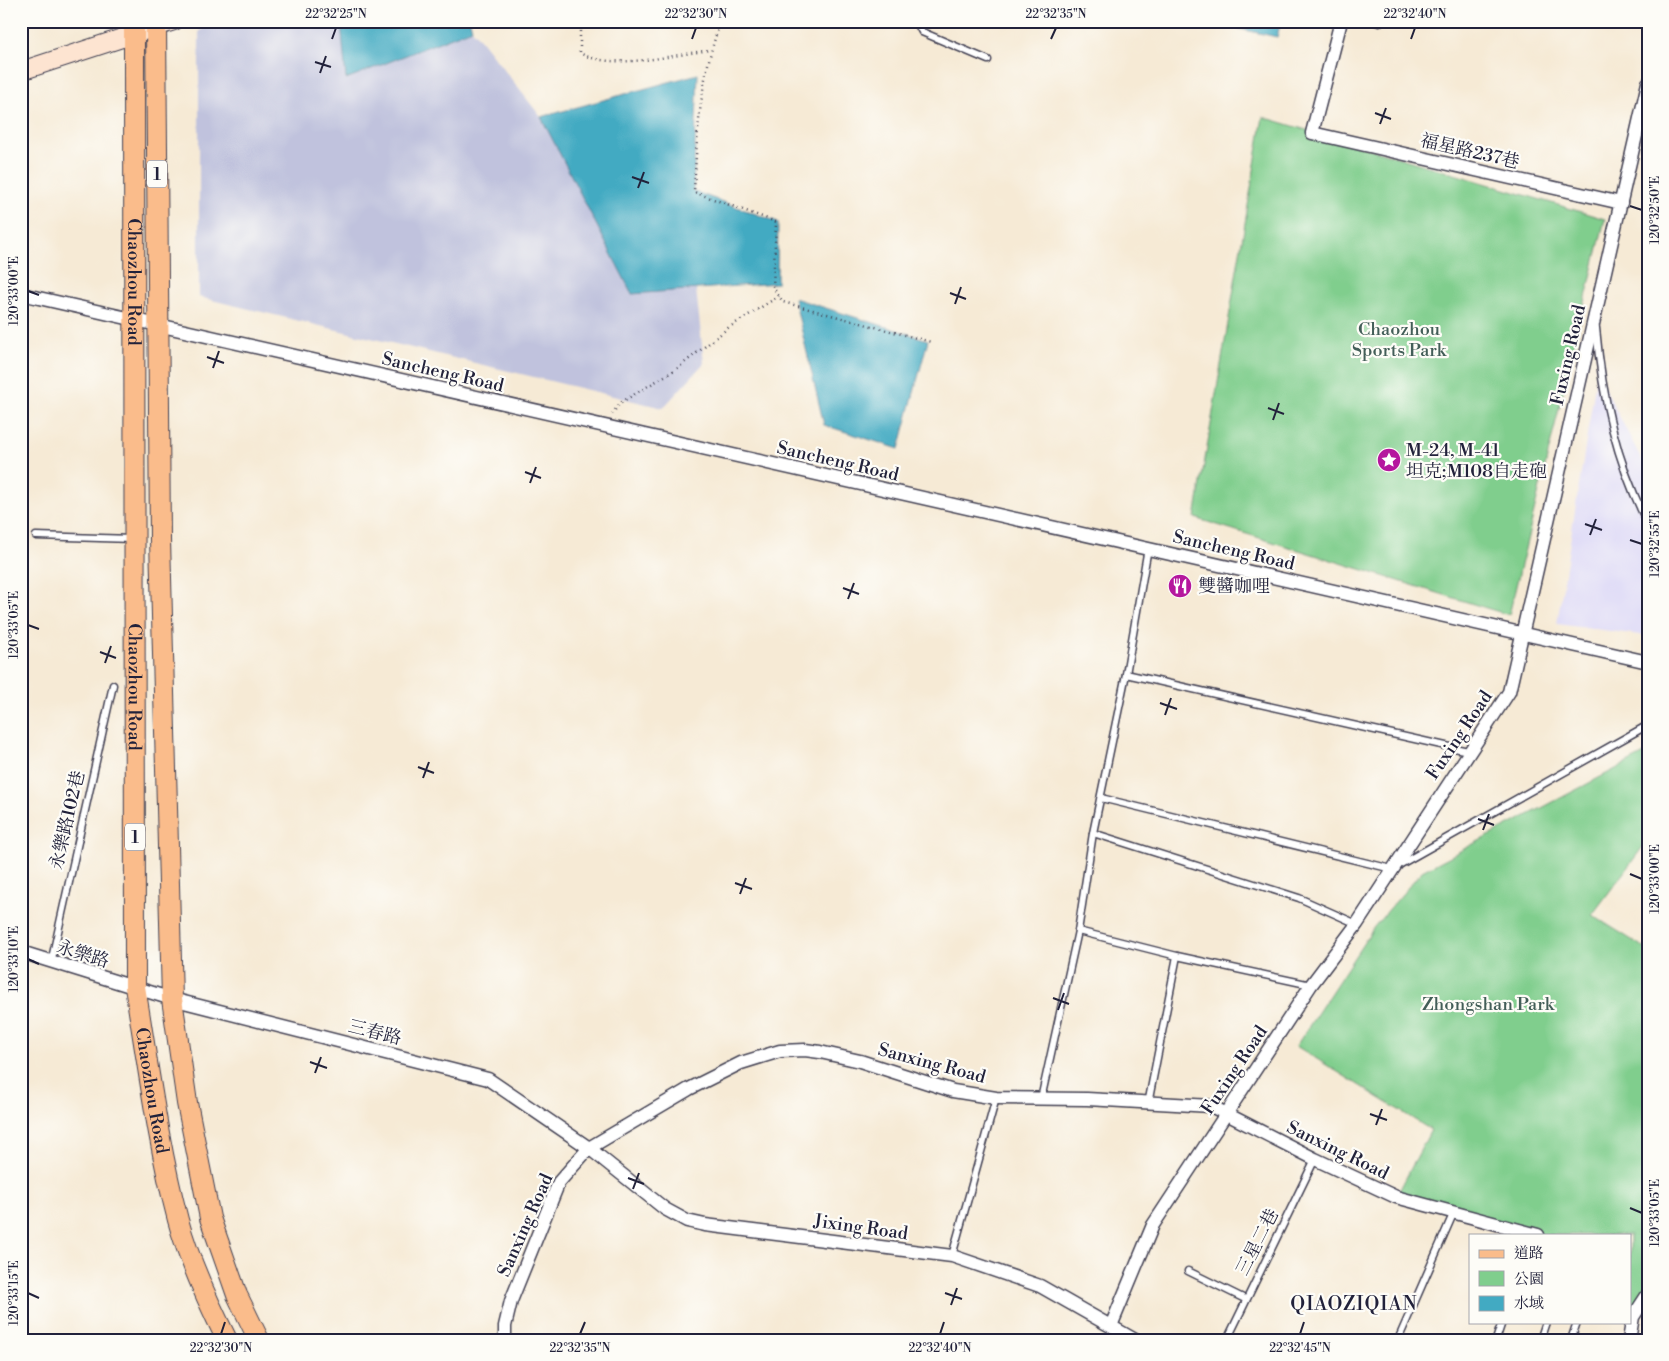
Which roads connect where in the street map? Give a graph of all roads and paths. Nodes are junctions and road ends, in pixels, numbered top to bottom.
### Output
1 (580, 21) edge
2 (721, 21) edge
3 (916, 21) edge
4 (1341, 21) edge
5 (162, 23) edge
6 (134, 28) edge
7 (710, 50) junction
8 (988, 60) dead end
9 (21, 71) edge
10 (1648, 83) edge
11 (1621, 202) junction
12 (21, 294) edge
13 (779, 296) junction
14 (1595, 318) junction
15 (136, 321) junction
16 (158, 326) junction
17 (931, 342) dead end
18 (604, 427) junction
19 (1648, 524) edge
20 (36, 536) dead end
21 (136, 539) junction
22 (1148, 548) junction
23 (1522, 633) junction
24 (1648, 662) edge
25 (1126, 674) junction
26 (113, 685) dead end
27 (1648, 725) edge
28 (1468, 752) junction
29 (1101, 798) junction
30 (1093, 833) junction
31 (1392, 869) junction
32 (1357, 924) junction
33 (1078, 931) junction
34 (21, 952) edge
35 (1176, 956) junction
36 (51, 962) junction
37 (1311, 985) junction
38 (135, 987) junction
39 (172, 999) junction
40 (996, 1098) junction
41 (1040, 1100) junction
42 (1148, 1104) junction
43 (1225, 1113) junction
44 (589, 1148) junction
45 (1315, 1159) junction
46 (1454, 1212) junction
47 (1533, 1233) edge
48 (952, 1256) junction
49 (1188, 1271) dead end
50 (1648, 1294) edge
51 (1245, 1299) junction
52 (1632, 1315) edge
53 (1501, 1324) edge
54 (1545, 1324) edge
55 (1575, 1324) edge
56 (1631, 1324) edge
57 (1111, 1326) junction
58 (227, 1340) edge
59 (259, 1340) edge
60 (506, 1340) edge
61 (1135, 1340) edge
62 (1227, 1340) edge
63 (1398, 1340) edge
64 (1496, 1340) edge
65 (1540, 1340) edge
66 (1571, 1340) edge
67 (1629, 1340) edge

1 - 7 path
2 - 7 path
3 - 8 lane
4 - 11 street, 福星路237巷
5 - 6 street
5 - 16 main road, Chaozhou Road / 1
6 - 9 street
6 - 15 main road, Chaozhou Road / 1
7 - 13 path
10 - 11 street, Fuxing Road
11 - 14 street, Fuxing Road
12 - 15 street, Sancheng Road
13 - 17 path
13 - 18 path
14 - 19 lane
14 - 23 street, Fuxing Road
15 - 16 street, Sancheng Road
15 - 21 main road, Chaozhou Road / 1
16 - 18 street, Sancheng Road
16 - 39 main road, Chaozhou Road / 1
18 - 22 street, Sancheng Road
20 - 21 lane
21 - 38 main road, Chaozhou Road / 1
22 - 23 street, Sancheng Road
22 - 25 lane
23 - 24 street, Sancheng Road
23 - 28 street, Fuxing Road
25 - 28 lane
25 - 29 lane
26 - 36 lane, 永樂路102巷
27 - 31 lane
28 - 31 street, Fuxing Road
29 - 30 lane
29 - 31 lane
30 - 32 lane
30 - 33 lane
31 - 32 street, Fuxing Road
32 - 37 street, Fuxing Road
33 - 35 lane
33 - 41 lane
34 - 36 street, 永樂路
35 - 37 lane
35 - 42 lane
36 - 38 street, 永樂路
37 - 43 street, Fuxing Road
38 - 39 street, 三春路
38 - 58 main road, Chaozhou Road / 1
39 - 44 street, 三春路
39 - 59 main road, Chaozhou Road / 1
40 - 41 street, Sanxing Road
40 - 44 street, Sanxing Road
40 - 48 lane
41 - 42 street, Sanxing Road
42 - 43 street, Sanxing Road
43 - 45 street, Sanxing Road
43 - 57 street, Fuxing Road
44 - 48 street, Jixing Road
44 - 60 street, Sanxing Road
45 - 46 street, Sanxing Road
45 - 51 lane, 三星二巷
46 - 47 street, Sanxing Road
46 - 63 lane
48 - 57 street, Jixing Road
49 - 51 lane
50 - 52 street
51 - 62 lane, 三星二巷
53 - 64 lane
54 - 65 lane
55 - 66 lane
56 - 67 street
57 - 61 street, Jixing Road

